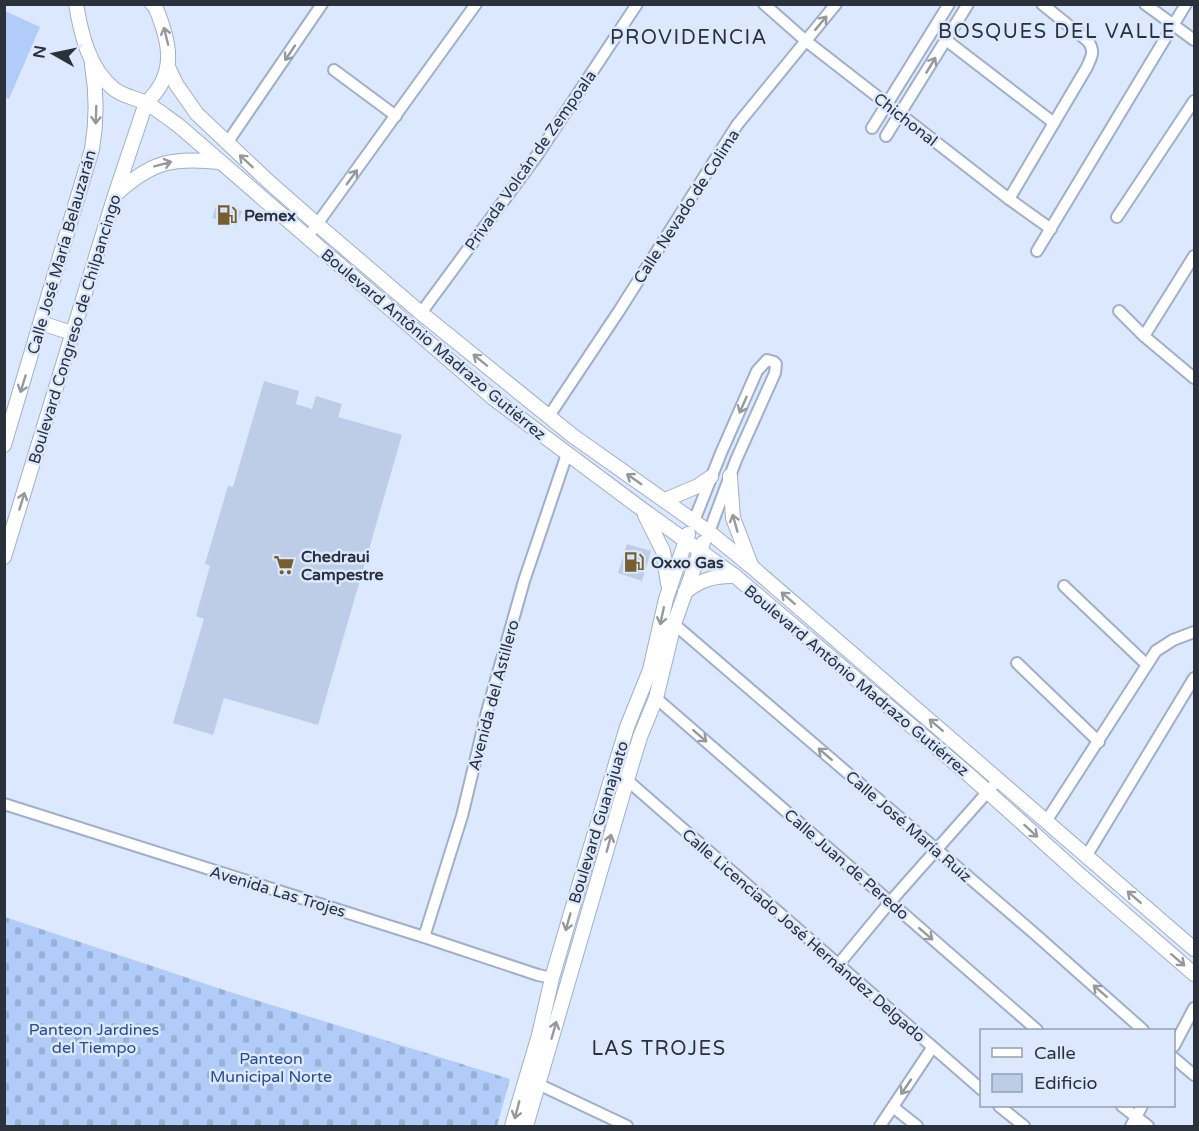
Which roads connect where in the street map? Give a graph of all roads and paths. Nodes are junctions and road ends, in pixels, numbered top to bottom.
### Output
1 (69, 4) edge
2 (322, 4) edge
3 (476, 4) edge
4 (637, 4) edge
5 (764, 4) edge
6 (836, 4) edge
7 (968, 4) edge
8 (1042, 4) edge
9 (1145, 4) edge
10 (1186, 4) edge
11 (154, 5) edge
12 (949, 5) edge
13 (77, 11) edge
14 (1173, 26) junction
15 (1194, 39) edge
16 (946, 40) junction
17 (806, 41) junction
18 (91, 57) junction
19 (168, 67) junction
20 (334, 70) dead end
21 (1194, 101) edge
22 (146, 103) junction
23 (887, 105) junction
24 (900, 115) junction
25 (396, 116) junction
26 (1054, 123) junction
27 (872, 128) dead end
28 (886, 136) dead end
29 (227, 143) junction
30 (220, 162) junction
31 (115, 195) junction
32 (1009, 200) junction
33 (1117, 217) dead end
34 (318, 225) junction
35 (1051, 229) junction
36 (308, 238) junction
37 (1037, 251) dead end
38 (1194, 255) edge
39 (1119, 311) dead end
40 (421, 313) junction
41 (41, 322) junction
42 (72, 333) junction
43 (1144, 336) junction
44 (1194, 378) edge
45 (549, 416) junction
46 (4, 445) edge
47 (567, 454) junction
48 (730, 476) junction
49 (711, 477) junction
50 (665, 500) junction
51 (643, 510) junction
52 (693, 521) junction
53 (709, 531) junction
54 (686, 540) junction
55 (700, 550) junction
56 (4, 557) edge
57 (752, 567) junction
58 (735, 576) junction
59 (1064, 586) dead end
60 (668, 592) junction
61 (685, 592) junction
62 (674, 624) junction
63 (1194, 632) edge
64 (1017, 663) dead end
65 (1146, 664) junction
66 (1194, 678) edge
67 (656, 698) junction
68 (1099, 742) junction
69 (999, 779) junction
70 (627, 780) junction
71 (987, 793) junction
72 (4, 804) edge
73 (1047, 820) junction
74 (937, 850) junction
75 (1087, 855) junction
76 (890, 902) junction
77 (424, 937) junction
78 (1194, 949) edge
79 (838, 965) junction
80 (1194, 974) edge
81 (552, 978) junction
82 (1194, 1008) edge
83 (1036, 1029) edge
84 (1142, 1029) edge
85 (1175, 1042) edge
86 (932, 1048) junction
87 (1175, 1060) edge
88 (1194, 1075) edge
89 (538, 1084) junction
90 (980, 1089) edge
91 (892, 1107) junction
92 (1000, 1107) edge
93 (1123, 1107) edge
94 (1141, 1107) edge
95 (1133, 1122) edge
96 (512, 1126) edge
97 (526, 1126) edge
98 (627, 1126) edge
99 (880, 1126) edge
100 (916, 1126) edge
101 (1024, 1126) edge
102 (1148, 1126) edge

1 - 13 street
2 -> 29 street
3 - 25 street
4 - 40 street, Privada Volcán de Zempoala
5 - 17 street, Chichonal
17 -> 6 street, Calle Nevado de Colima
7 - 16 street
8 - 26 street
9 - 14 street
10 - 14 street
19 -> 11 street
12 - 23 street
13 - 18 street
14 - 15 street
14 - 35 street
24 -> 16 street
16 - 26 street
17 - 23 street, Chichonal
17 - 45 street, Calle Nevado de Colima
18 - 22 street, Boulevard Antônio Madrazo Gutiérrez
18 -> 41 street, Calle José María Belauzarán
19 - 22 street, Boulevard Congreso de Chilpancingo
19 - 29 street, Boulevard Antônio Madrazo Gutiérrez
20 - 25 street
21 - 33 street
22 - 30 street, Boulevard Antônio Madrazo Gutiérrez
22 - 31 street, Boulevard Congreso de Chilpancingo
23 - 24 street, Chichonal
23 - 27 street
24 - 28 street
24 - 32 street, Chichonal
34 -> 25 street
26 - 32 street
34 -> 29 street, Boulevard Antônio Madrazo Gutiérrez
31 -> 30 street
30 - 36 street, Boulevard Antônio Madrazo Gutiérrez
31 - 42 street, Boulevard Congreso de Chilpancingo
32 - 35 street, Chichonal
34 - 36 street
34 - 40 street, Boulevard Antônio Madrazo Gutiérrez
35 - 37 street
36 - 47 street, Boulevard Antônio Madrazo Gutiérrez
38 - 43 street
39 - 43 street
45 -> 40 street, Boulevard Antônio Madrazo Gutiérrez
41 - 42 street
41 -> 46 street, Calle José María Belauzarán
56 -> 42 street, Boulevard Congreso de Chilpancingo
43 - 44 street
50 -> 45 street, Boulevard Antônio Madrazo Gutiérrez
47 - 51 street, Boulevard Antônio Madrazo Gutiérrez
47 - 77 street, Avenida del Astillero
48 -> 49 street
48 - 53 street
57 -> 48 street
49 - 50 street
49 - 52 street
50 - 52 street, Boulevard Antônio Madrazo Gutiérrez
51 - 54 street, Boulevard Antônio Madrazo Gutiérrez
51 - 60 street
52 - 53 street, Boulevard Antônio Madrazo Gutiérrez
52 - 54 street, Boulevard Guanajuato
53 - 55 street, Boulevard Guanajuato
53 - 57 street, Boulevard Antônio Madrazo Gutiérrez
54 - 55 street, Boulevard Antônio Madrazo Gutiérrez
54 - 60 street, Boulevard Guanajuato
55 - 58 street, Boulevard Antônio Madrazo Gutiérrez
55 - 61 street, Boulevard Guanajuato
69 -> 57 street, Boulevard Antônio Madrazo Gutiérrez
58 - 61 street
58 - 71 street, Boulevard Antônio Madrazo Gutiérrez
59 - 65 street
60 -> 81 street, Boulevard Guanajuato
61 - 62 street, Boulevard Guanajuato
62 - 67 street, Boulevard Guanajuato
74 -> 62 street, Calle José María Ruiz
63 - 65 street
64 - 68 street
65 - 68 street
66 - 75 street
67 - 70 street, Boulevard Guanajuato
67 -> 76 street, Calle Juan de Peredo
68 - 73 street
69 - 71 street
69 - 73 street, Boulevard Antônio Madrazo Gutiérrez
70 - 79 street, Calle Licenciado José Hernández Delgado
89 -> 70 street, Boulevard Guanajuato
71 - 74 street
71 -> 80 street, Boulevard Antônio Madrazo Gutiérrez
72 - 77 street, Avenida Las Trojes
73 - 75 street, Boulevard Antônio Madrazo Gutiérrez
74 - 76 street
84 -> 74 street, Calle José María Ruiz
78 -> 75 street, Boulevard Antônio Madrazo Gutiérrez
76 - 79 street
76 -> 83 street, Calle Juan de Peredo
77 - 81 street, Avenida Las Trojes
79 - 86 street, Calle Licenciado José Hernández Delgado
81 -> 96 street, Boulevard Guanajuato
82 - 85 street
86 - 90 street, Calle Licenciado José Hernández Delgado
86 -> 91 street
87 - 88 street
89 - 97 street, Boulevard Guanajuato
89 - 98 street
91 - 99 street
91 - 100 street
92 - 101 street
93 - 95 street
94 - 95 street
95 - 102 street

